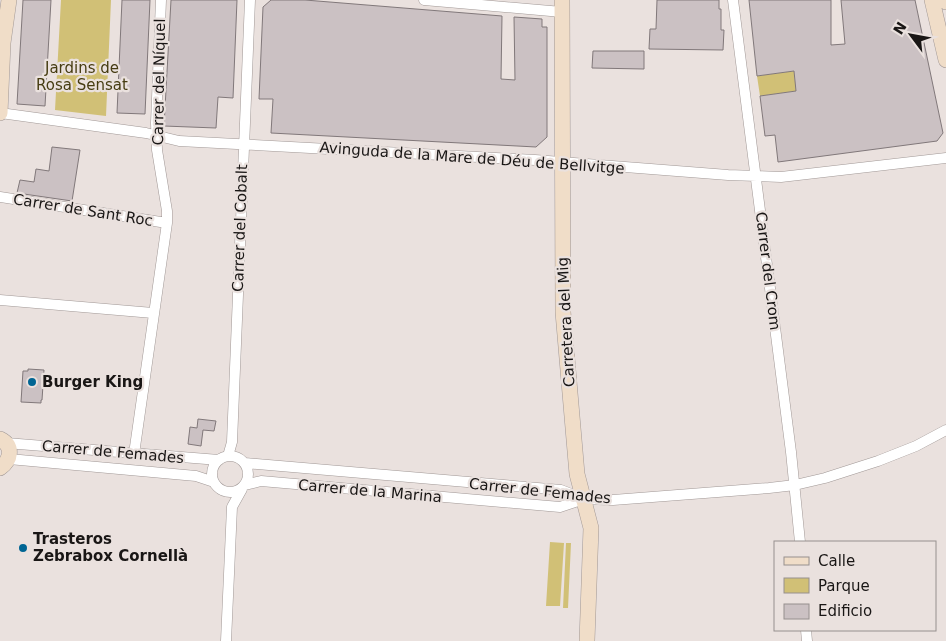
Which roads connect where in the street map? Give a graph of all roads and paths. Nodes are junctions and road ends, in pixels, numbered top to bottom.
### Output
1 (9, 0) edge
2 (161, 0) edge
3 (250, 0) edge
4 (424, 0) edge
5 (733, 0) edge
6 (932, 0) edge
7 (562, 6) edge
8 (3, 24) edge
9 (946, 60) edge
10 (0, 113) edge
11 (156, 136) junction
12 (244, 144) junction
13 (946, 158) edge
14 (562, 162) junction
15 (756, 176) junction
16 (0, 197) edge
17 (166, 223) junction
18 (0, 300) edge
19 (153, 314) junction
20 (946, 430) edge
21 (3, 441) edge
22 (134, 454) junction
23 (223, 458) junction
24 (245, 463) junction
25 (5, 464) edge
26 (214, 482) junction
27 (795, 484) junction
28 (243, 487) junction
29 (224, 491) junction
30 (584, 499) junction
31 (232, 506) junction
32 (800, 541) edge
33 (226, 641) edge
34 (587, 641) edge

1 - 8 street
2 - 11 street, Carrer del Níquel
3 - 12 street, Carrer del Cobalt
4 - 7 street
5 - 15 street, Carrer del Crom
6 - 9 street
7 - 14 street, Carretera del Mig
8 - 10 street
10 - 11 street, Avinguda de la Mare de Déu de Bellvitge
11 - 12 street, Avinguda de la Mare de Déu de Bellvitge
11 - 17 street, Carrer del Níquel
12 - 14 street, Avinguda de la Mare de Déu de Bellvitge
12 - 23 street, Carrer del Cobalt
13 - 15 street, Avinguda de la Mare de Déu de Bellvitge
14 - 15 street, Avinguda de la Mare de Déu de Bellvitge
14 - 30 street, Carretera del Mig
15 - 27 street, Carrer del Crom
16 - 17 street, Carrer de Sant Roc
17 - 19 street, Carrer del Níquel
18 - 19 street
19 - 22 street, Carrer del Níquel
20 - 27 street, Carrer de Femades
21 - 22 street, Carrer de Femades
21 - 25 street
22 - 23 street, Carrer de Femades
23 - 24 street
23 - 26 street
24 - 28 street
24 - 30 street, Carrer de Femades
25 - 26 street
26 - 29 street
27 - 30 street, Carrer de Femades
27 - 32 street, Carrer del Crom
28 - 29 street
28 - 30 street, Carrer de la Marina
28 - 31 street
29 - 31 street
30 - 34 street, Carretera del Mig
31 - 33 street

